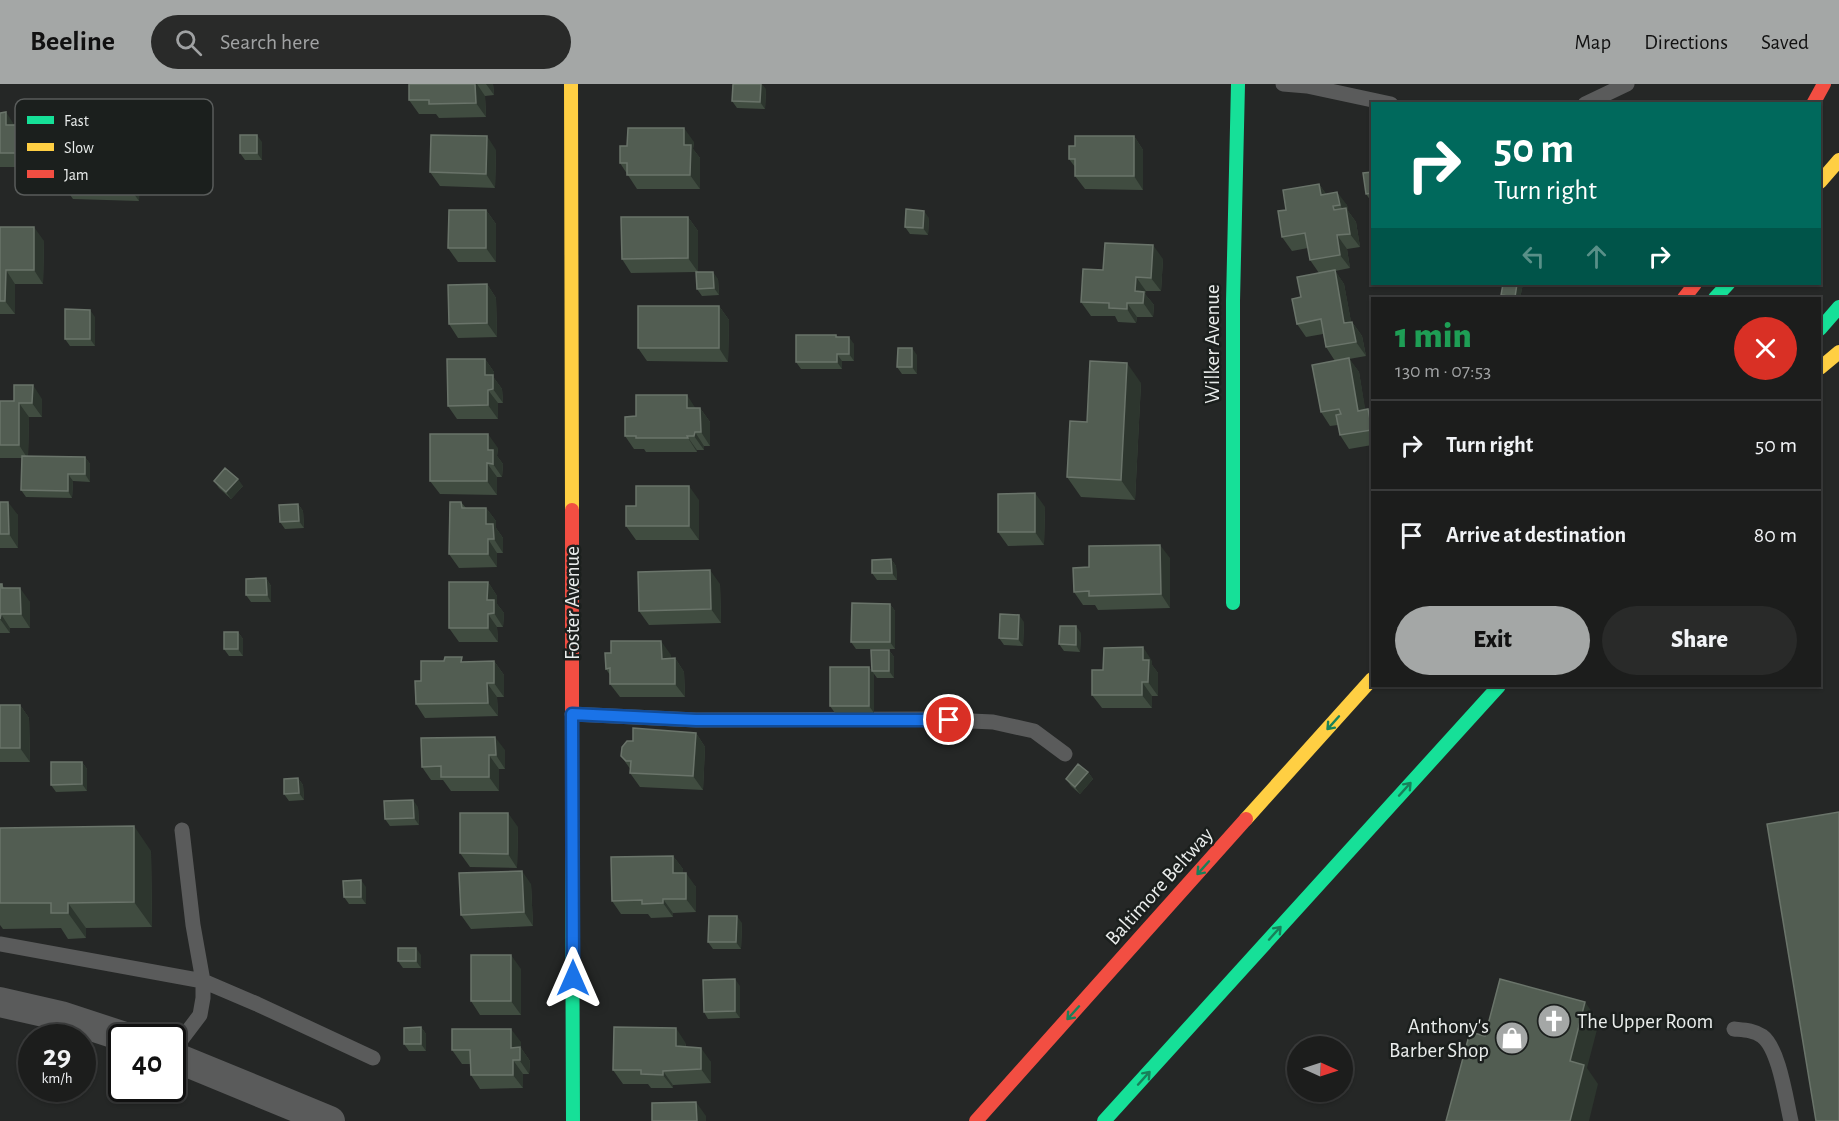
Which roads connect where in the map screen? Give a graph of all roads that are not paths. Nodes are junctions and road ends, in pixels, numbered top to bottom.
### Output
1 (571, 84) edge
2 (1238, 84) edge
3 (1283, 84) edge
4 (1627, 84) edge
5 (1824, 84) edge
6 (1382, 102) edge
7 (1589, 102) edge
8 (1814, 102) edge
9 (1839, 160) edge
10 (1821, 181) edge
11 (1694, 285) edge
12 (1727, 285) edge
13 (1685, 297) edge
14 (1716, 297) edge
15 (1839, 307) edge
16 (1821, 328) edge
17 (1839, 352) edge
18 (1821, 367) edge
19 (1233, 603) dead end
20 (1371, 680) edge
21 (1498, 687) edge
22 (572, 714) junction
23 (1065, 754) dead end
24 (182, 830) dead end
25 (0, 944) edge
26 (203, 981) junction
27 (0, 1002) edge
28 (1734, 1029) dead end
29 (108, 1031) edge
30 (186, 1034) edge
31 (373, 1058) dead end
32 (186, 1060) edge
33 (330, 1121) edge
34 (573, 1121) edge
35 (976, 1121) edge
36 (1104, 1121) edge
37 (1791, 1121) edge

1 - 22 main road, Foster Avenue
2 - 19 main road, Wilker Avenue
3 - 6 lane
4 - 7 lane
5 - 8 main road
9 - 10 main road
11 - 13 main road
12 - 14 main road
15 - 16 main road
17 - 18 main road
20 -> 35 main road, Baltimore Beltway
36 -> 21 main road
22 - 23 lane
22 - 34 main road, Foster Avenue
24 - 26 lane
25 - 26 lane
26 - 30 lane
26 - 31 lane
27 - 29 street
28 - 37 lane
32 - 33 street

